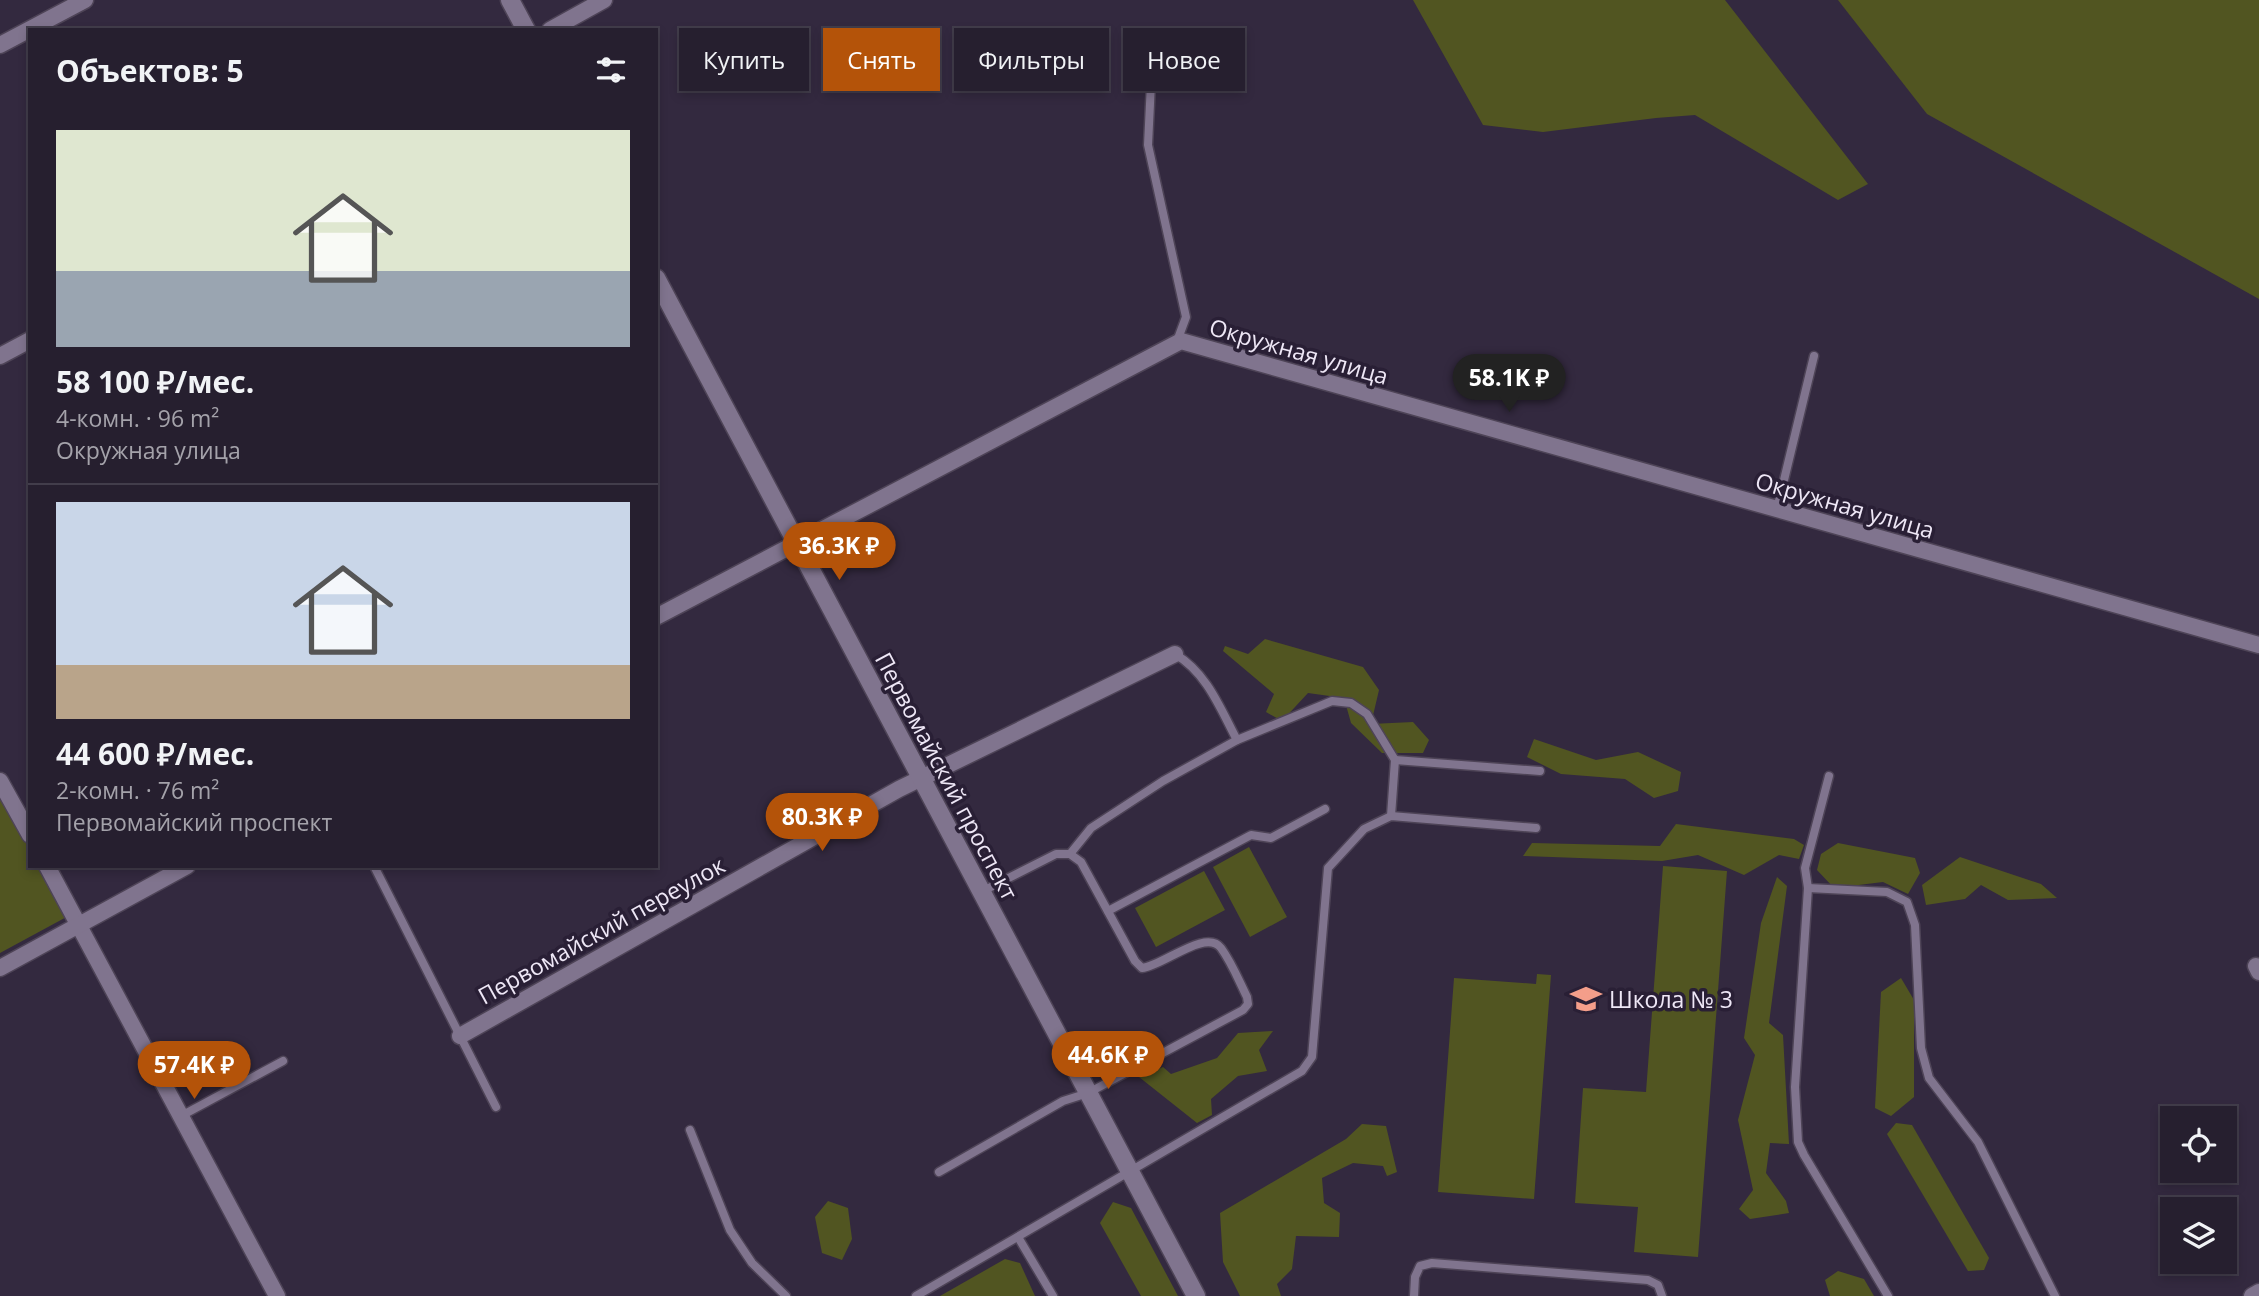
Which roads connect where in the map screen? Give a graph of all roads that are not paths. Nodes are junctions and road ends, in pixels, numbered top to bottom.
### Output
1 (85, 0) edge
2 (510, 0) edge
3 (604, 0) edge
4 (32, 28) edge
5 (525, 28) edge
6 (554, 28) edge
7 (28, 30) edge
8 (0, 45) edge
9 (1151, 91) edge
10 (658, 282) edge
11 (28, 341) edge
12 (1176, 344) junction
13 (0, 356) edge
14 (1814, 356) dead end
15 (1777, 509) junction
16 (796, 543) junction
17 (658, 616) edge
18 (2259, 645) edge
19 (1175, 654) joint
20 (1237, 740) junction
21 (1395, 760) junction
22 (1541, 771) dead end
23 (1829, 776) dead end
24 (920, 778) junction
25 (0, 781) edge
26 (1325, 809) dead end
27 (1391, 816) junction
28 (1536, 828) dead end
29 (28, 831) edge
30 (1070, 854) junction
31 (48, 868) edge
32 (183, 868) edge
33 (375, 868) edge
34 (1808, 888) junction
35 (981, 892) junction
36 (1108, 911) junction
37 (79, 924) junction
38 (0, 968) edge
39 (460, 1036) junction
40 (283, 1061) dead end
41 (1088, 1093) junction
42 (496, 1107) dead end
43 (181, 1116) junction
44 (690, 1130) dead end
45 (939, 1172) dead end
46 (1130, 1173) junction
47 (1018, 1237) junction
48 (2259, 1292) edge
49 (277, 1296) edge
50 (786, 1296) edge
51 (916, 1296) edge
52 (1053, 1296) edge
53 (1196, 1296) edge
54 (1414, 1296) edge
55 (1662, 1296) edge
56 (1888, 1296) edge
57 (2055, 1296) edge
58 (2252, 1296) edge

1 - 4 street
2 - 5 street
3 - 6 street
7 - 8 street
9 - 12 lane
10 - 16 street, Первомайский проспект
11 - 13 street
12 - 15 street, Окружная улица
12 - 16 street, Окружная улица
14 - 15 lane
15 - 18 street, Окружная улица
16 - 17 street, Окружная улица
16 - 24 street, Первомайский проспект
19 - 20 lane
19 - 24 street, Первомайский переулок
20 - 21 lane
20 - 30 lane
21 - 22 lane
21 - 27 lane
23 - 34 lane
24 - 35 street, Первомайский проспект
24 - 39 street, Первомайский переулок
25 - 29 street
26 - 36 lane
27 - 28 lane
27 - 46 lane
30 - 35 lane
30 - 36 lane
31 - 37 street
32 - 37 street
33 - 39 lane
34 - 56 lane
34 - 57 lane
35 - 41 street, Первомайский проспект
36 - 41 lane
37 - 38 street
37 - 43 street
39 - 42 lane
40 - 43 lane
41 - 45 lane
41 - 46 street, Первомайский проспект
43 - 49 street
44 - 50 lane
46 - 47 lane
46 - 53 street, Первомайский проспект
47 - 51 lane
47 - 52 lane
48 - 58 street
54 - 55 lane

